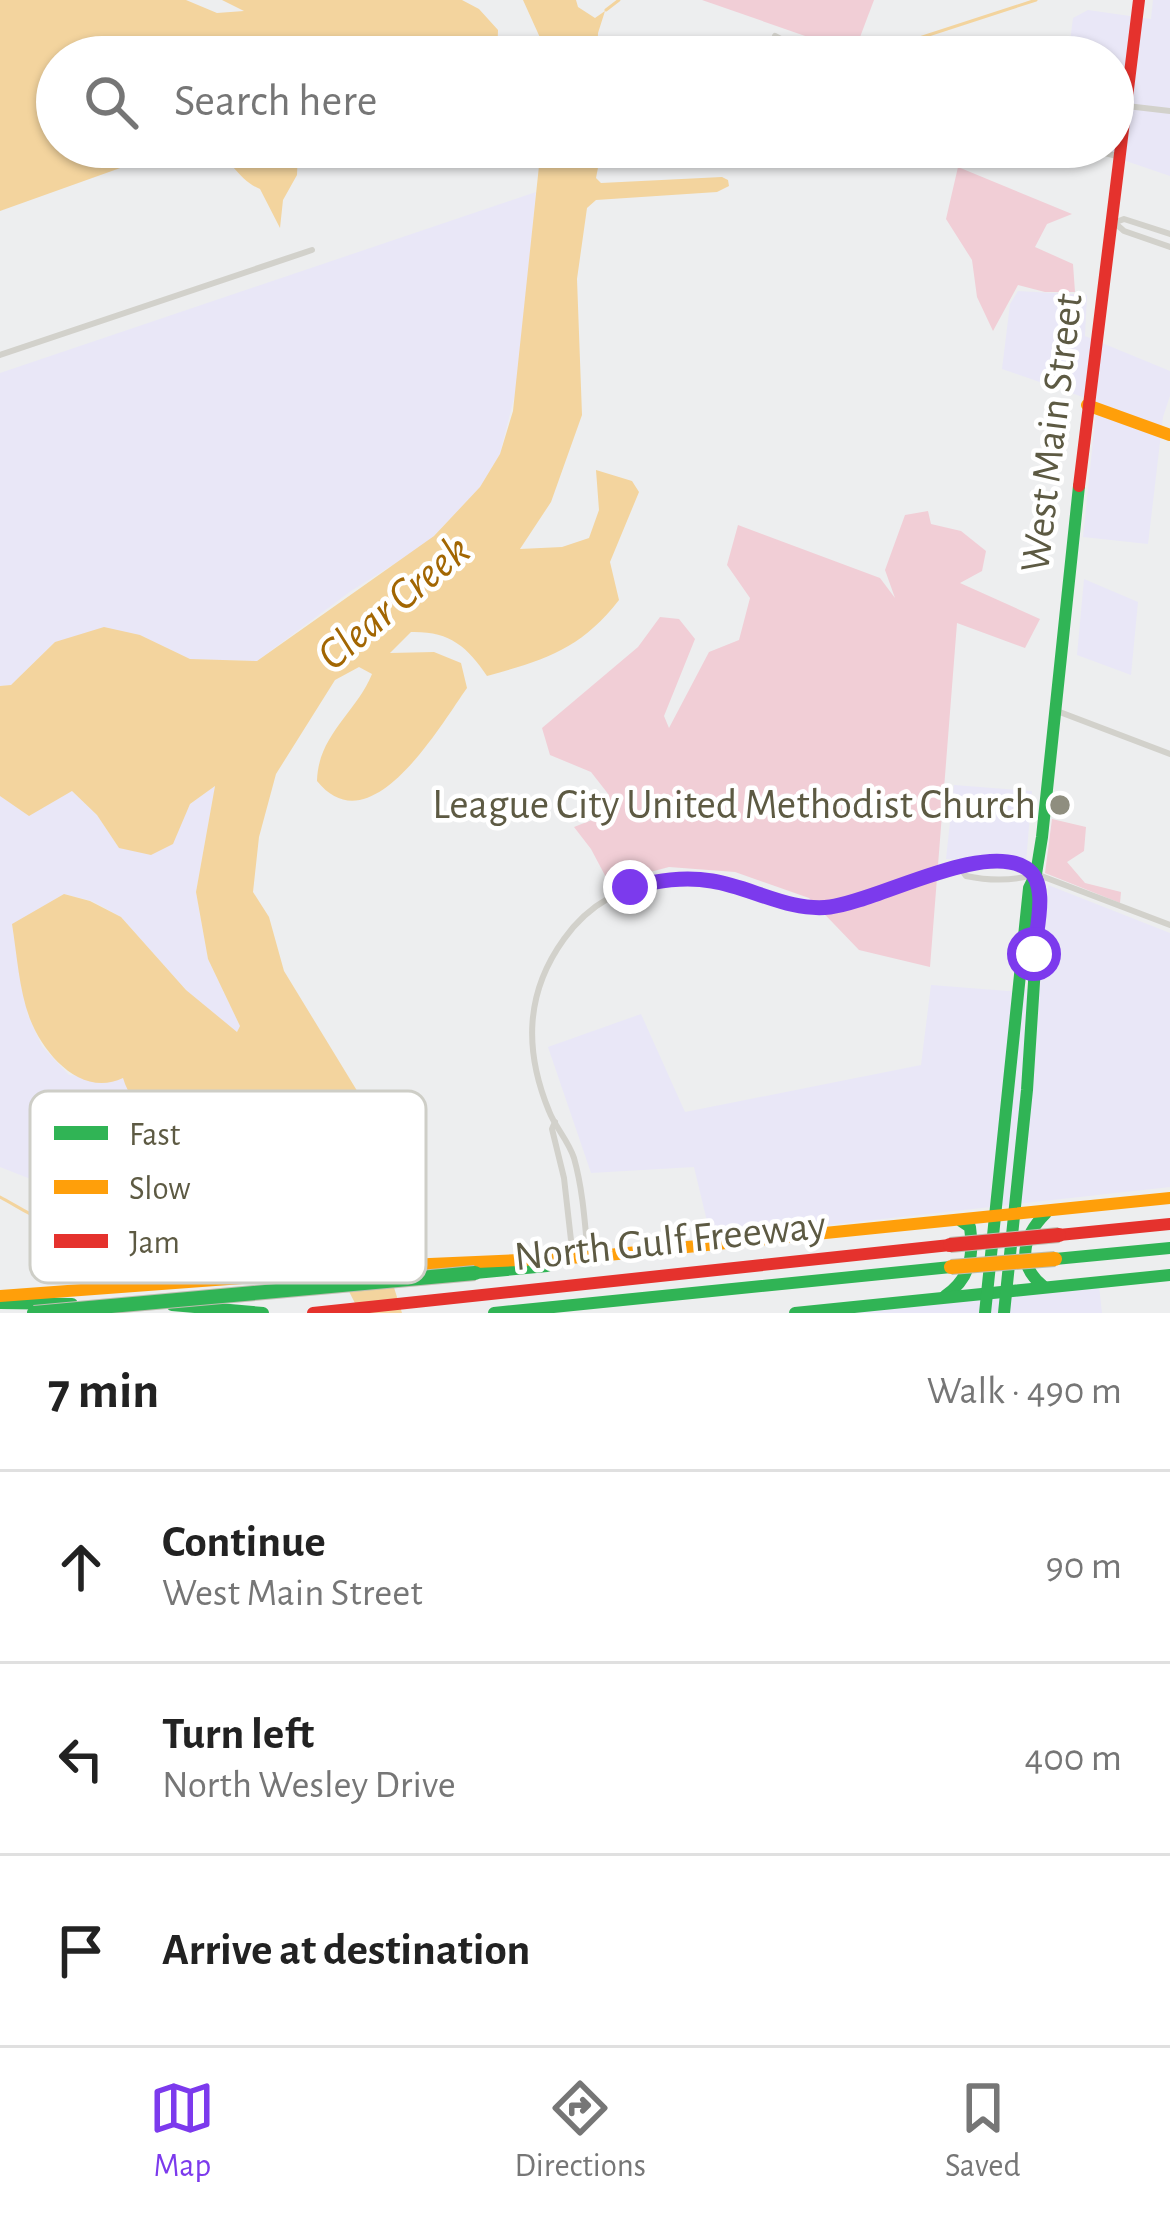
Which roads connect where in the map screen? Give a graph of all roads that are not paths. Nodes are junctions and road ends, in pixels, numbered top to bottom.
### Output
1 (1138, 0) edge
2 (1133, 36) edge
3 (1134, 106) edge
4 (1170, 111) edge
5 (1116, 168) edge
6 (1113, 224) junction
7 (1170, 234) edge
8 (1170, 247) edge
9 (312, 250) dead end
10 (0, 355) edge
11 (1087, 405) junction
12 (1170, 435) edge
13 (1054, 710) junction
14 (1170, 754) edge
15 (961, 869) junction
16 (1033, 874) junction
17 (1170, 925) edge
18 (555, 1122) junction
19 (1170, 1198) edge
20 (1051, 1210) junction
21 (1014, 1214) junction
22 (993, 1216) junction
23 (959, 1220) junction
24 (1170, 1222) edge
25 (1170, 1248) edge
26 (569, 1258) junction
27 (426, 1265) edge
28 (1170, 1275) edge
29 (426, 1278) edge
30 (192, 1283) edge
31 (373, 1283) edge
32 (1043, 1287) junction
33 (1006, 1292) junction
34 (0, 1299) edge
35 (940, 1299) junction
36 (986, 1301) edge
37 (334, 1311) edge
38 (34, 1313) edge
39 (262, 1313) edge
40 (313, 1313) edge
41 (494, 1313) edge
42 (795, 1313) edge
43 (1004, 1313) edge

1 - 2 main road, West Main Street
3 - 4 street
5 - 6 main road, West Main Street
6 - 7 street
6 - 8 street
6 - 11 main road, West Main Street
9 - 10 street
11 - 12 main road
11 - 13 main road, West Main Street
13 - 14 street
13 - 16 main road, West Main Street
15 - 16 street
15 - 16 street
15 - 18 street
16 - 17 street
16 - 21 main road, West Main Street
16 - 22 main road, West Main Street
18 - 26 street
18 - 26 street
19 - 20 main road
20 - 21 main road
20 - 32 main road
21 - 22 main road
21 - 33 main road, West Main Street
22 - 23 main road
22 - 36 main road, West Main Street
23 - 26 main road
23 - 35 main road
24 - 37 main road, North Gulf Freeway, bridge
25 - 41 main road, North Gulf Freeway, bridge
26 - 27 main road
26 - 29 main road, bridge
28 - 32 main road
30 - 34 main road
31 - 38 main road, bridge
32 - 33 main road
33 - 36 main road
33 - 43 main road, West Main Street
34 - 39 main road
35 - 36 main road
35 - 42 main road
37 - 40 main road, North Gulf Freeway

